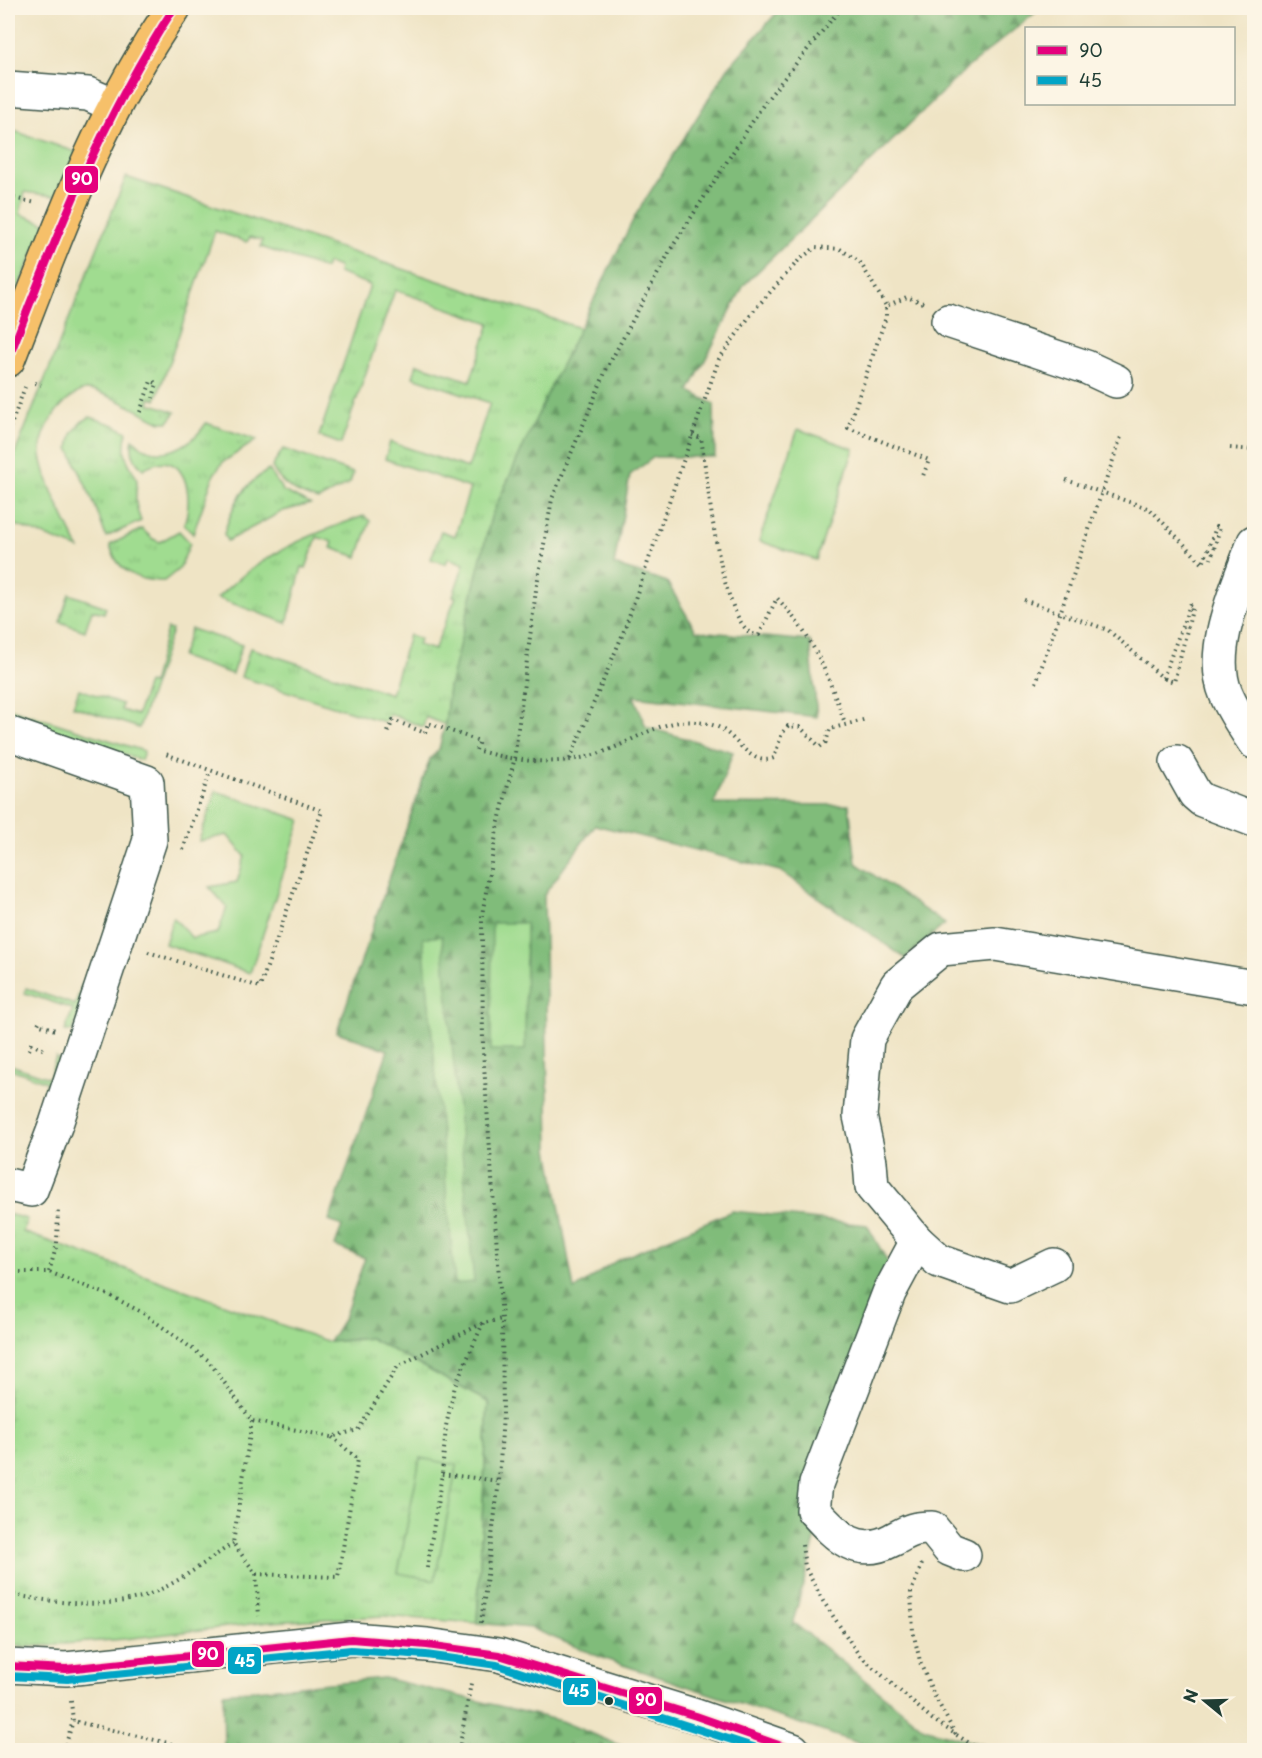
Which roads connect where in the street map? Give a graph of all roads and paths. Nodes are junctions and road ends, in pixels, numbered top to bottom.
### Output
1 (174, 8) edge
2 (841, 8) edge
3 (8, 88) edge
4 (113, 105) junction
5 (886, 306) junction
6 (948, 321) joint
7 (8, 360) edge
8 (1116, 381) dead end
9 (35, 382) dead end
10 (41, 385) dead end
11 (153, 398) dead end
12 (140, 412) dead end
13 (1122, 434) dead end
14 (692, 435) junction
15 (1230, 448) dead end
16 (1254, 450) edge
17 (923, 476) dead end
18 (1066, 480) dead end
19 (1102, 492) junction
20 (1254, 542) edge
21 (1203, 564) junction
22 (1024, 600) dead end
23 (1060, 613) junction
24 (1163, 678) junction
25 (1036, 683) dead end
26 (867, 719) dead end
27 (845, 723) junction
28 (388, 732) dead end
29 (8, 733) edge
30 (1254, 742) edge
31 (570, 759) junction
32 (514, 761) junction
33 (1177, 762) dead end
34 (197, 767) dead end
35 (1254, 820) edge
36 (144, 961) dead end
37 (1254, 987) edge
38 (29, 1050) dead end
39 (50, 1052) dead end
40 (8, 1185) edge
41 (61, 1200) dead end
42 (917, 1241) junction
43 (1054, 1265) dead end
44 (8, 1272) edge
45 (49, 1272) junction
46 (502, 1319) junction
47 (483, 1323) junction
48 (252, 1421) junction
49 (332, 1437) junction
50 (442, 1474) junction
51 (499, 1481) junction
52 (813, 1510) junction
53 (233, 1543) junction
54 (955, 1550) joint
55 (427, 1568) dead end
56 (256, 1574) junction
57 (8, 1594) edge
58 (262, 1647) junction
59 (476, 1651) junction
60 (8, 1666) edge
61 (66, 1670) junction
62 (73, 1721) junction
63 (956, 1735) junction
64 (64, 1750) edge
65 (198, 1750) edge
66 (459, 1750) edge
67 (793, 1750) edge
68 (980, 1750) edge

1 - 4 main road
2 - 32 path
3 - 4 street
4 - 7 main road
5 - 6 path
5 - 14 path
5 - 17 path
6 - 8 street
9 - 10 path
11 - 12 path
13 - 19 path
14 - 27 path
14 - 31 path
15 - 16 path
18 - 19 path
19 - 21 path
19 - 23 path
20 - 30 street
21 - 21 path
22 - 23 path
23 - 24 path
23 - 25 path
24 - 24 path
26 - 27 path
27 - 31 path
28 - 32 path
29 - 40 street
31 - 32 path
32 - 46 path
33 - 35 street
34 - 36 path
37 - 42 street
38 - 39 path
41 - 45 path
42 - 43 street
42 - 52 street
44 - 45 path
45 - 48 path
46 - 47 path
46 - 51 path
47 - 49 path
47 - 50 path
48 - 49 path
48 - 53 path
49 - 56 path
50 - 51 path
50 - 55 path
51 - 59 path
52 - 54 street
52 - 63 path
53 - 56 path
53 - 57 path
54 - 63 path
56 - 58 path
58 - 59 street
58 - 61 street
59 - 66 path
59 - 67 street
60 - 61 street
61 - 62 path
62 - 64 path
62 - 65 path
63 - 68 path

